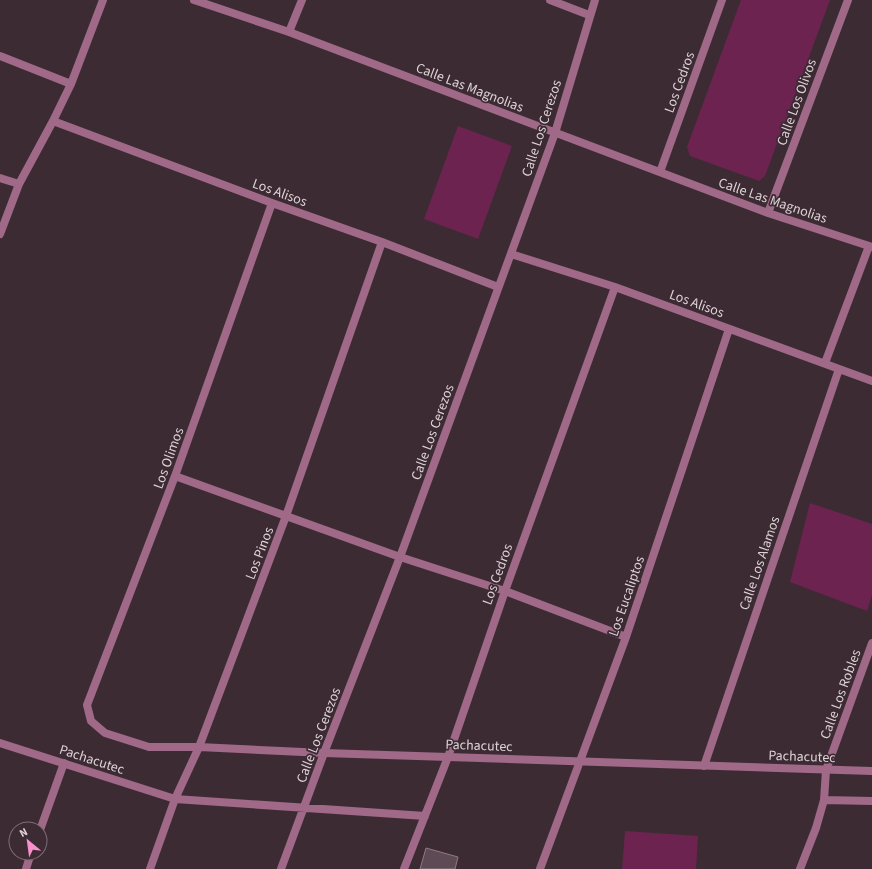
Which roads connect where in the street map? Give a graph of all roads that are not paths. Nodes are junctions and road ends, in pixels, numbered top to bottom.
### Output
1 (103, 0) edge
2 (194, 0) edge
3 (302, 0) edge
4 (550, 0) edge
5 (595, 0) edge
6 (722, 0) edge
7 (848, 0) edge
8 (589, 15) junction
9 (289, 32) junction
10 (0, 56) edge
11 (71, 84) junction
12 (53, 121) junction
13 (555, 133) junction
14 (660, 172) junction
15 (0, 178) edge
16 (19, 184) junction
17 (272, 203) junction
18 (768, 213) junction
19 (0, 234) edge
20 (382, 242) junction
21 (870, 247) edge
22 (511, 254) junction
23 (498, 287) junction
24 (615, 287) junction
25 (729, 329) junction
26 (825, 363) junction
27 (839, 369) junction
28 (872, 380) edge
29 (175, 476) junction
30 (286, 516) junction
31 (400, 557) junction
32 (505, 591) junction
33 (626, 637) junction
34 (872, 642) edge
35 (91, 721) joint
36 (0, 743) edge
37 (199, 747) junction
38 (324, 753) junction
39 (448, 757) junction
40 (581, 762) junction
41 (64, 763) junction
42 (704, 766) junction
43 (826, 770) junction
44 (872, 771) edge
45 (175, 799) junction
46 (824, 800) junction
47 (872, 801) edge
48 (304, 808) junction
49 (425, 816) junction
50 (43, 821) edge
51 (150, 869) edge
52 (281, 869) edge
53 (404, 869) edge
54 (540, 869) edge
55 (800, 869) edge

1 - 11 street
2 - 9 street, Calle Las Magnolias
3 - 9 street
4 - 8 street
5 - 8 street, Calle Los Cerezos
6 - 14 street, Los Cedros
7 - 18 street, Calle Los Olivos
8 - 13 street, Calle Los Cerezos
9 - 13 street, Calle Las Magnolias
10 - 11 street
11 - 12 street
12 - 16 street
12 - 17 street, Los Alisos
13 - 14 street, Calle Las Magnolias
13 - 22 street, Calle Los Cerezos
14 - 18 street, Calle Las Magnolias
15 - 16 street
16 - 19 street
17 - 20 street, Los Alisos
17 - 29 street, Los Olimos
18 - 21 street, Calle Las Magnolias
20 - 23 street, Los Alisos
20 - 30 street, Los Pinos
21 - 26 street
22 - 23 street, Calle Los Cerezos
22 - 24 street, Los Alisos
23 - 31 street, Calle Los Cerezos
24 - 25 street, Los Alisos
24 - 32 street, Los Cedros
25 - 26 street, Los Alisos
25 - 33 street, Los Eucaliptos
26 - 27 street, Los Alisos
27 - 28 street, Los Alisos
27 - 42 street, Calle Los Alamos
29 - 30 street
29 - 35 street, Los Olimos
30 - 31 street
30 - 37 street, Los Pinos
31 - 32 street
31 - 38 street, Calle Los Cerezos
32 - 33 street
32 - 39 street, Los Cedros
33 - 40 street, Los Eucaliptos
34 - 43 street, Calle Los Robles
35 - 37 street, Pachacutec
36 - 41 street, Pachacutec
37 - 38 street, Pachacutec
37 - 45 street, Los Pinos
38 - 39 street, Pachacutec
38 - 48 street, Calle Los Cerezos
39 - 40 street, Pachacutec
39 - 49 street, Los Cedros
40 - 42 street, Pachacutec
40 - 54 street, Los Eucaliptos
41 - 45 street, Pachacutec
41 - 50 street
42 - 43 street, Pachacutec
43 - 44 street, Pachacutec
43 - 46 street, Calle Los Robles
45 - 48 street, Pachacutec
45 - 51 street, Los Pinos
46 - 47 street
46 - 55 street, Calle Los Robles
48 - 49 street, Pachacutec
48 - 52 street, Calle Los Cerezos
49 - 53 street, Los Cedros

